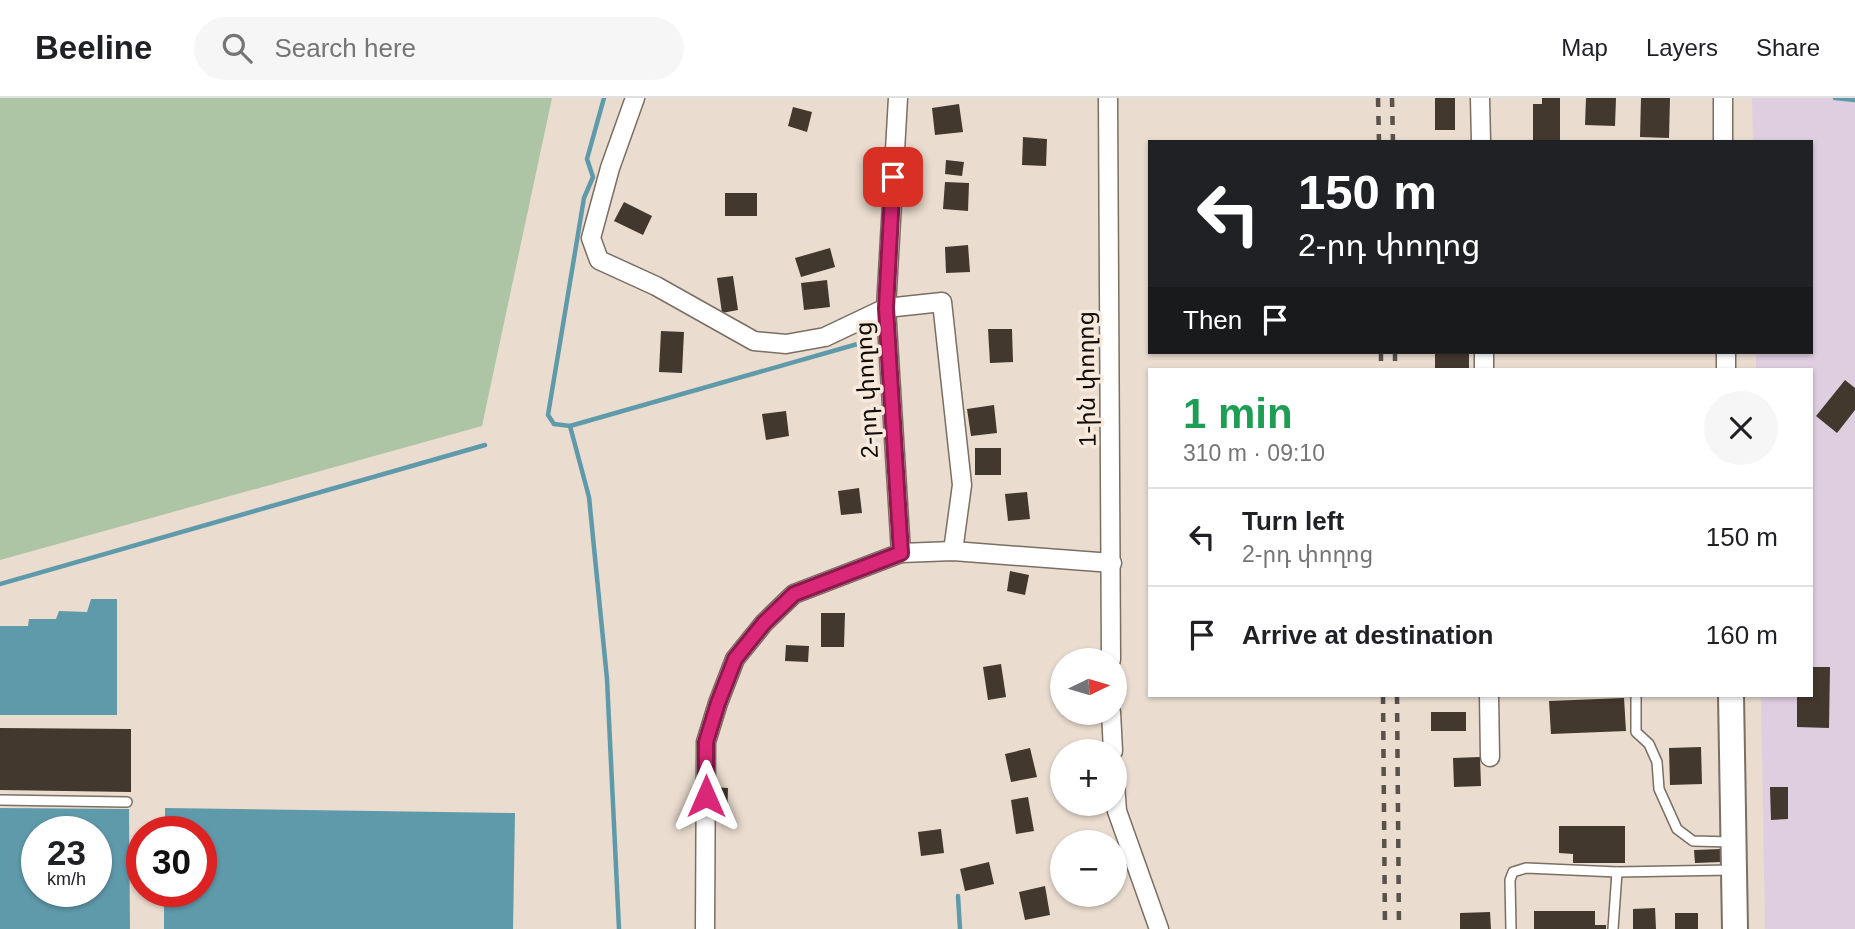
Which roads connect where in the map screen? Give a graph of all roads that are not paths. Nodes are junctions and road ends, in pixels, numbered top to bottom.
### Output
1 (635, 98) edge
2 (898, 98) edge
3 (1108, 98) edge
4 (1480, 98) edge
5 (1723, 98) edge
6 (1481, 140) edge
7 (1723, 140) edge
8 (886, 308) junction
9 (953, 551) junction
10 (901, 553) junction
11 (1112, 563) junction
12 (1111, 648) edge
13 (1489, 697) edge
14 (1636, 697) edge
15 (1731, 697) edge
16 (1490, 757) dead end
17 (0, 800) edge
18 (127, 802) dead end
19 (1119, 816) edge
20 (1734, 842) junction
21 (1734, 870) junction
22 (1617, 872) junction
23 (705, 929) edge
24 (1159, 929) edge
25 (1511, 929) edge
26 (1613, 929) edge
27 (1735, 929) edge

1 - 8 street
2 - 8 street, 2-րդ փողոց
3 - 11 street, 1-ին փողոց
4 - 6 street
5 - 7 street
8 - 9 street
8 - 10 street, 2-րդ փողոց
9 - 10 street
9 - 11 street
10 - 23 street
11 - 12 street, 1-ին փողոց
13 - 16 street
14 - 20 lane
15 - 20 main road
17 - 18 lane
19 - 24 street
20 - 21 main road
21 - 22 lane
21 - 27 main road
22 - 25 lane
22 - 26 lane

